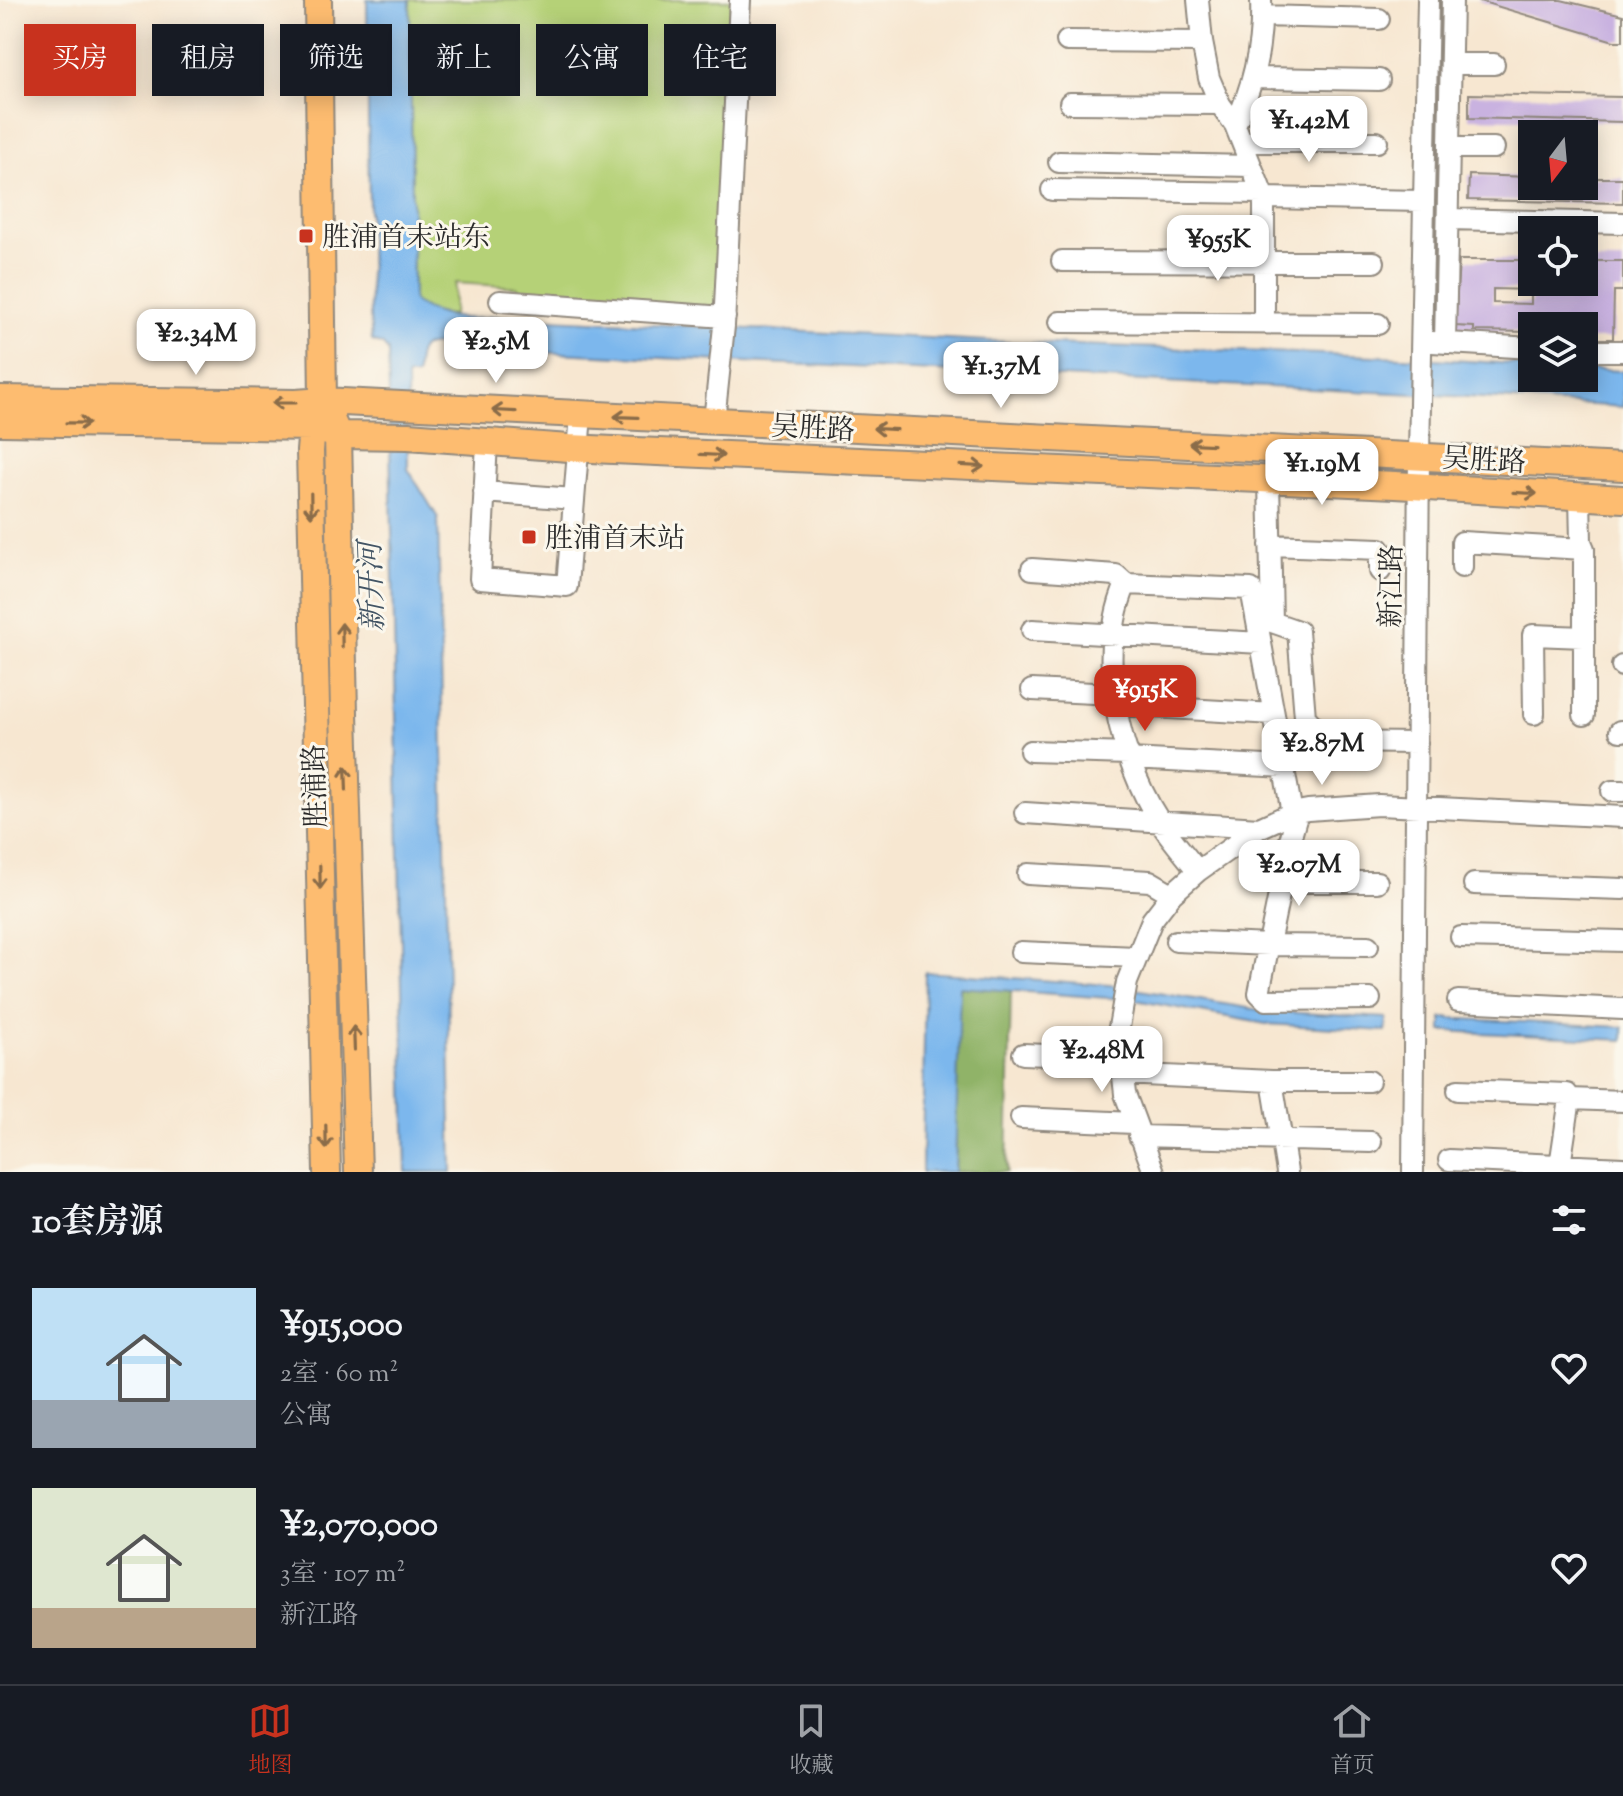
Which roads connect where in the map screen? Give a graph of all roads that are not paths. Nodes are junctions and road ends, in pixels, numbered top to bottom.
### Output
1 (318, 0) edge
2 (740, 0) edge
3 (1198, 0) edge
4 (1428, 0) edge
5 (1452, 0) edge
6 (1261, 8) edge
7 (1379, 19) dead end
8 (1067, 41) dead end
9 (1202, 42) junction
10 (1451, 64) junction
11 (1494, 64) dead end
12 (1254, 78) junction
13 (1379, 80) dead end
14 (1070, 103) dead end
15 (1220, 104) junction
16 (1238, 133) junction
17 (1377, 142) dead end
18 (1449, 148) junction
19 (1494, 148) dead end
20 (1059, 162) dead end
21 (1251, 166) junction
22 (1052, 190) dead end
23 (1263, 196) junction
24 (1423, 201) junction
25 (1448, 219) junction
26 (1623, 223) edge
27 (1062, 261) dead end
28 (1264, 261) junction
29 (1374, 262) dead end
30 (500, 301) dead end
31 (724, 322) junction
32 (1060, 322) dead end
33 (1264, 323) junction
34 (1378, 324) dead end
35 (1445, 343) junction
36 (1518, 347) edge
37 (1422, 348) junction
38 (1598, 351) edge
39 (1623, 351) edge
40 (0, 399) edge
41 (323, 401) junction
42 (581, 415) junction
43 (714, 421) junction
44 (0, 422) edge
45 (312, 427) junction
46 (338, 435) junction
47 (487, 442) junction
48 (578, 449) junction
49 (1370, 453) junction
50 (1419, 455) junction
51 (1474, 458) junction
52 (1623, 467) edge
53 (1269, 480) junction
54 (1370, 484) junction
55 (1419, 487) junction
56 (1474, 490) junction
57 (484, 492) junction
58 (1584, 496) junction
59 (574, 499) junction
60 (1623, 499) edge
61 (1270, 545) junction
62 (1584, 549) junction
63 (1462, 567) dead end
64 (1032, 569) dead end
65 (1380, 571) dead end
66 (1126, 584) junction
67 (1032, 630) dead end
68 (1113, 633) junction
69 (1584, 637) junction
70 (1261, 643) junction
71 (1032, 690) dead end
72 (1115, 700) junction
73 (1274, 714) junction
74 (1534, 714) dead end
75 (1584, 715) dead end
76 (1417, 743) junction
77 (1030, 751) dead end
78 (1129, 756) junction
79 (1284, 767) junction
80 (1416, 806) junction
81 (1025, 813) dead end
82 (1295, 813) junction
83 (1623, 817) edge
84 (1159, 820) junction
85 (1259, 828) junction
86 (1198, 871) junction
87 (1028, 874) dead end
88 (1281, 882) junction
89 (1377, 882) dead end
90 (1474, 884) dead end
91 (1623, 889) edge
92 (1172, 894) junction
93 (1461, 937) dead end
94 (1176, 941) dead end
95 (1623, 941) edge
96 (1270, 945) junction
97 (1368, 946) dead end
98 (1021, 952) dead end
99 (1136, 957) junction
100 (1370, 999) dead end
101 (1458, 1001) dead end
102 (1623, 1008) edge
103 (1023, 1054) dead end
104 (1120, 1066) junction
105 (1272, 1081) junction
106 (1369, 1081) dead end
107 (1458, 1090) dead end
108 (1570, 1099) junction
109 (1623, 1101) edge
110 (1021, 1118) dead end
111 (1136, 1130) junction
112 (1282, 1140) junction
113 (1371, 1142) dead end
114 (1449, 1160) dead end
115 (1623, 1168) edge
116 (1560, 1169) edge
117 (327, 1172) edge
118 (358, 1172) edge
119 (1154, 1172) edge
120 (1287, 1172) edge
121 (1413, 1172) edge

1 - 41 main road, 胜浦路
2 - 31 street
3 - 9 street
4 - 24 street, 新江路
5 - 10 street
6 - 7 street
6 - 12 street
8 - 9 street
9 - 15 street
10 - 11 street
10 - 18 street
12 - 13 street
12 - 16 street
14 - 15 street
15 - 16 street
16 - 17 street
16 - 21 street
18 - 19 street
18 - 25 street
20 - 21 street
21 - 23 street
22 - 23 street
23 - 24 street
23 - 28 street
24 - 37 street, 新江路
25 - 26 street
25 - 35 street
27 - 28 street
28 - 29 street
28 - 33 street
30 - 31 street
31 - 43 street
32 - 33 street
33 - 34 street
35 - 36 street
35 - 37 street
37 - 50 street, 新江路
38 - 39 street
41 -> 40 main road, 吴胜路
42 -> 41 main road, 吴胜路
41 - 45 main road, 胜浦路
41 - 46 main road, 胜浦路
43 -> 42 main road, 吴胜路
42 - 48 street
49 -> 43 main road, 吴胜路
44 -> 45 main road, 吴胜路
45 - 46 main road, 吴胜路
45 -> 117 main road, 胜浦路
46 - 47 main road, 吴胜路
118 -> 46 main road, 胜浦路
47 - 48 main road, 吴胜路
47 - 57 street
48 -> 53 main road, 吴胜路
48 - 59 street
49 - 50 main road, 吴胜路
49 - 54 main road
50 - 51 main road, 吴胜路
50 - 55 street, 新江路
51 - 52 main road, 吴胜路
51 - 56 main road
53 - 54 main road, 吴胜路
53 - 61 street
54 - 55 main road, 吴胜路
55 - 56 main road, 吴胜路
55 - 76 street, 新江路
56 -> 58 main road, 吴胜路
57 - 59 street
57 - 59 street
58 - 60 main road, 吴胜路
58 - 62 street
61 - 65 street
61 - 76 street
62 - 63 street
62 - 69 street
64 - 66 street
66 - 68 street
66 - 70 street
67 - 68 street
68 - 70 street
68 - 72 street
69 - 74 street
69 - 75 street
70 - 73 street
71 - 72 street
72 - 73 street
72 - 78 street
73 - 79 street
76 - 80 street, 新江路
77 - 78 street
78 - 79 street
78 - 84 street
79 - 82 street
80 - 82 street
80 - 83 street
80 - 121 street, 新江路
81 - 84 street
82 - 85 street
82 - 88 street
84 - 85 street
84 - 86 street
85 - 86 street
86 - 92 street
87 - 92 street
88 - 89 street
88 - 96 street
90 - 91 street
92 - 99 street
93 - 95 street
94 - 96 street
96 - 97 street
96 - 100 street
98 - 99 street
99 - 104 street
101 - 102 street
103 - 104 street
104 - 105 street
104 - 111 street
105 - 106 street
105 - 112 street
107 - 108 street
108 - 109 street
108 - 116 street
110 - 111 street
111 - 112 street
111 - 119 street
112 - 113 street
112 - 120 street
114 - 116 street
115 - 116 street

